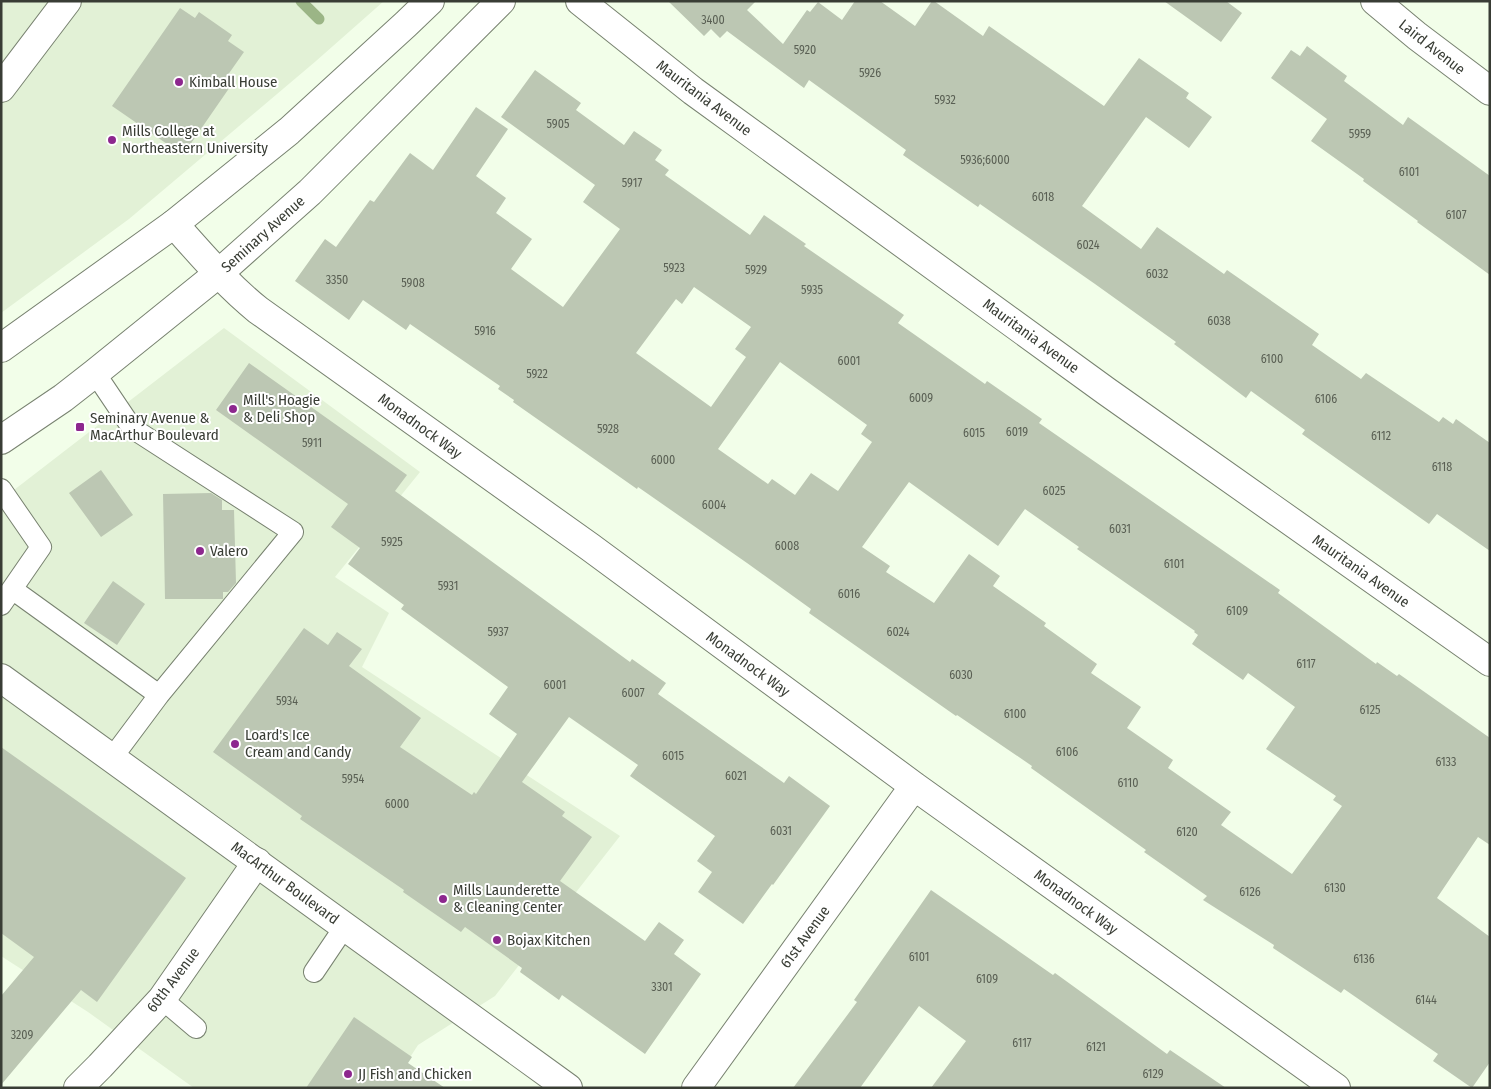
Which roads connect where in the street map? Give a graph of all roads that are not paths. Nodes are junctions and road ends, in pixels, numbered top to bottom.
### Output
1 (67, 1) edge
2 (430, 1) edge
3 (501, 1) edge
4 (580, 1) edge
5 (1375, 1) edge
6 (1, 88) edge
7 (1490, 91) edge
8 (174, 224) junction
9 (219, 273) junction
10 (1, 348) edge
11 (95, 374) junction
12 (1, 440) edge
13 (1, 489) edge
14 (7, 596) edge
15 (1490, 662) edge
16 (1, 678) edge
17 (158, 695) junction
18 (112, 758) junction
19 (914, 786) junction
20 (257, 862) junction
21 (345, 926) junction
22 (314, 972) dead end
23 (162, 999) junction
24 (196, 1028) dead end
25 (78, 1088) edge
26 (568, 1088) edge
27 (696, 1088) edge
28 (1336, 1088) edge

1 - 6 street
2 - 8 street
3 - 9 street, Seminary Avenue
4 - 15 street, Mauritania Avenue
5 - 7 street, Laird Avenue
8 - 9 street, Monadnock Way
8 - 10 street
9 - 11 street, Seminary Avenue
9 - 19 street, Monadnock Way
11 - 12 street, Seminary Avenue
11 - 17 lane
13 - 14 lane
14 - 17 lane
16 - 18 street, MacArthur Boulevard
17 - 18 lane
18 - 20 street, MacArthur Boulevard
19 - 27 street, 61st Avenue
19 - 28 street, Monadnock Way
20 - 21 street, MacArthur Boulevard
20 - 23 street, 60th Avenue
21 - 22 lane
21 - 26 street, MacArthur Boulevard
23 - 24 lane
23 - 25 street, 60th Avenue

